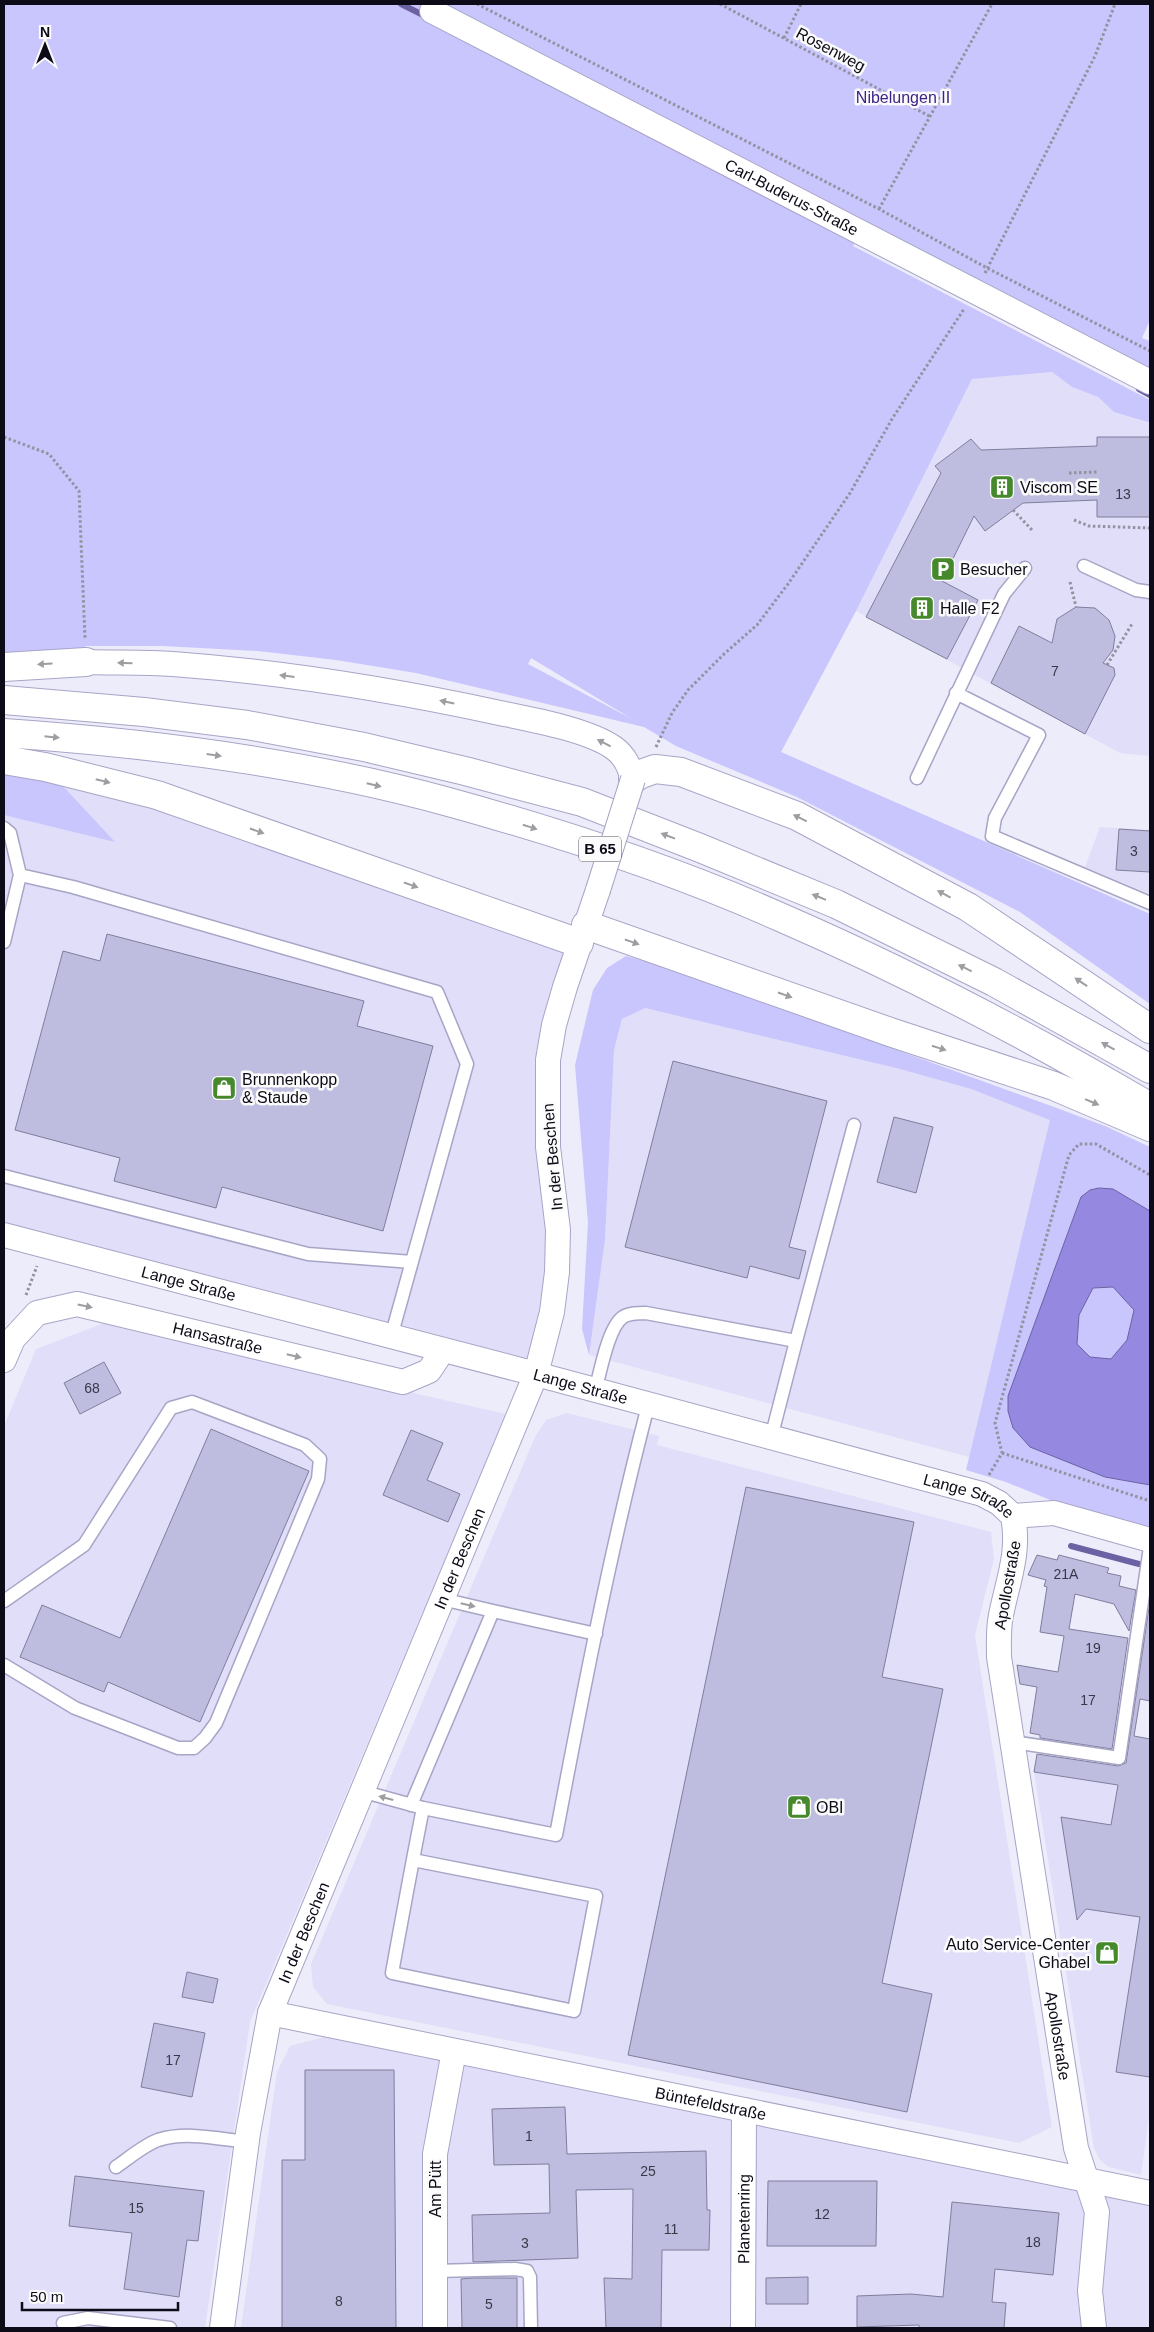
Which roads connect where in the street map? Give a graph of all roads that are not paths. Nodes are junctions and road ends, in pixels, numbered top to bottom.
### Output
1 (434, 7) edge
2 (1150, 382) edge
3 (1084, 566) dead end
4 (1025, 568) dead end
5 (1150, 592) edge
6 (86, 662) joint
7 (4, 667) edge
8 (956, 693) junction
9 (4, 700) edge
10 (4, 733) edge
11 (4, 760) edge
12 (917, 778) dead end
13 (633, 779) junction
14 (4, 828) edge
15 (20, 874) junction
16 (1150, 903) edge
17 (582, 934) junction
18 (4, 942) edge
19 (1150, 1028) edge
20 (1150, 1069) edge
21 (1150, 1107) edge
22 (854, 1125) dead end
23 (1150, 1127) edge
24 (4, 1176) edge
25 (4, 1235) edge
26 (412, 1262) junction
27 (391, 1337) junction
28 (796, 1341) junction
29 (443, 1350) junction
30 (4, 1360) edge
31 (536, 1374) junction
32 (595, 1391) junction
33 (648, 1406) junction
34 (771, 1438) junction
35 (1013, 1516) junction
36 (1150, 1540) edge
37 (1150, 1547) edge
38 (442, 1599) junction
39 (4, 1602) edge
40 (493, 1611) junction
41 (596, 1634) junction
42 (4, 1665) edge
43 (1013, 1742) junction
44 (361, 1791) junction
45 (417, 1806) junction
46 (413, 1860) junction
47 (270, 2013) junction
48 (454, 2051) junction
49 (744, 2110) junction
50 (247, 2142) junction
51 (116, 2167) dead end
52 (1086, 2179) junction
53 (1150, 2193) edge
54 (435, 2271) junction
55 (63, 2322) dead end
56 (170, 2328) edge
57 (222, 2328) edge
58 (435, 2328) edge
59 (531, 2328) edge
60 (743, 2328) edge
61 (1094, 2328) edge

1 - 2 street, Carl-Buderus-Straße
3 - 5 lane
4 - 8 lane
6 -> 7 highway
13 -> 6 street
8 - 12 lane
8 - 16 lane
20 -> 9 highway, B 65
10 -> 21 highway, B 65
11 -> 17 highway
13 - 17 street, In der Beschen, bridge
19 -> 13 highway
14 - 15 lane
15 - 18 lane
15 - 26 lane
17 -> 23 highway
17 - 31 street, In der Beschen
22 - 28 lane
24 - 26 lane
25 - 27 street, Lange Straße
26 - 27 lane
27 - 29 street, Lange Straße
28 - 32 lane
28 - 34 lane
30 -> 29 street, Hansastraße
29 - 31 street, Lange Straße
31 - 32 street, Lange Straße
31 - 38 street, In der Beschen
32 - 33 street, Lange Straße
33 - 34 street, Lange Straße
33 - 41 lane
34 - 35 street, Lange Straße
35 - 36 street, Lange Straße
35 - 43 street, Apollostraße
37 - 43 lane
38 -> 40 lane
38 - 44 street, In der Beschen
39 - 42 lane
40 - 41 lane
40 - 45 lane
41 - 45 lane
43 - 52 street, Apollostraße
45 -> 44 lane
44 - 47 street, In der Beschen
45 - 46 lane
46 - 46 lane
47 - 48 street, Büntefeldstraße
47 - 50 street, In der Beschen
48 - 49 street, Büntefeldstraße
48 - 54 street, Am Pütt
49 - 52 street, Büntefeldstraße
49 - 60 street, Planetenring
50 - 51 lane
50 - 57 street, In der Beschen
52 - 53 street, Büntefeldstraße
52 - 61 street, Apollostraße
54 - 58 street, Am Pütt
54 - 59 lane
55 - 56 lane

